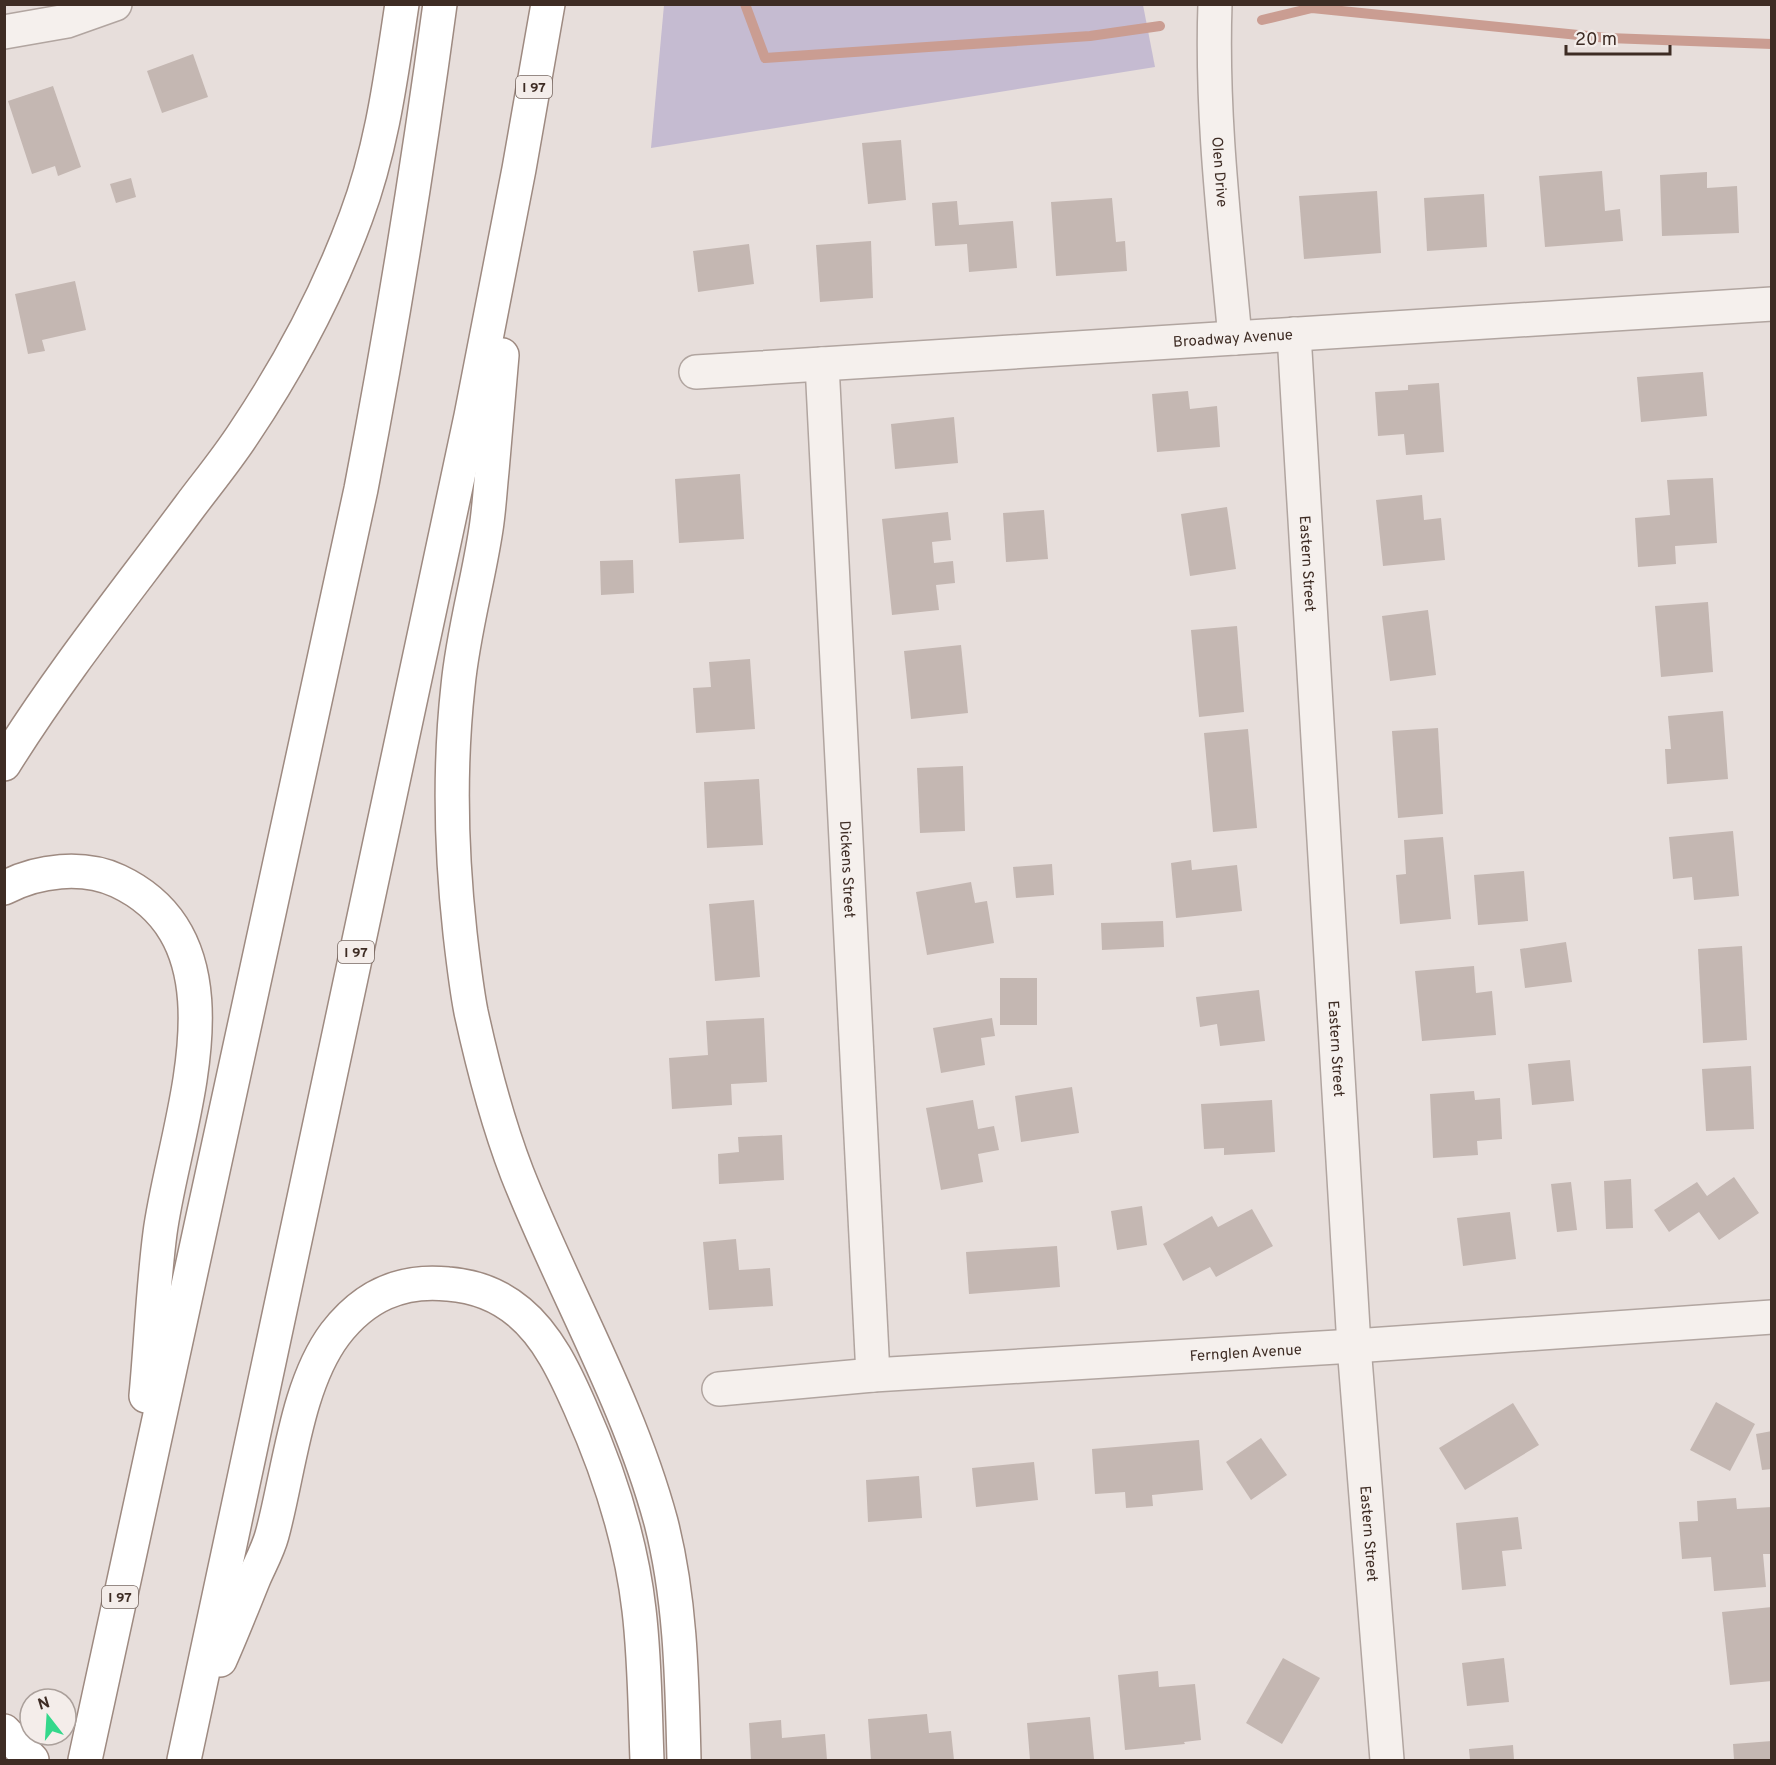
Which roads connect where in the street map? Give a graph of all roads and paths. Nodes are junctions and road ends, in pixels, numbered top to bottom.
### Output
1 (115, 4) edge
2 (402, 4) edge
3 (440, 4) edge
4 (548, 4) edge
5 (1215, 4) edge
6 (4, 32) edge
7 (519, 170) junction
8 (1772, 304) edge
9 (1294, 334) junction
10 (1235, 338) junction
11 (822, 364) junction
12 (696, 372) dead end
13 (4, 764) edge
14 (4, 888) edge
15 (1772, 1317) edge
16 (1354, 1346) junction
17 (873, 1375) junction
18 (719, 1389) dead end
19 (135, 1528) junction
20 (4, 1731) edge
21 (187, 1747) edge
22 (32, 1761) edge
23 (85, 1761) edge
24 (647, 1761) edge
25 (684, 1761) edge
26 (1387, 1761) edge

1 - 6 street
2 - 13 highway
3 - 19 highway, I 97
4 - 7 highway, I 97
5 - 10 street, Olen Drive
7 - 21 highway, I 97
7 - 25 highway
8 - 9 street, Broadway Avenue
9 - 10 street, Broadway Avenue
9 - 16 street, Eastern Street
10 - 11 street, Broadway Avenue
11 - 12 street, Broadway Avenue
11 - 17 street, Dickens Street
14 - 19 highway
15 - 16 street, Fernglen Avenue
16 - 17 street, Fernglen Avenue
16 - 26 street, Eastern Street
17 - 18 street, Fernglen Avenue
19 - 23 highway, I 97
20 - 22 highway
21 - 24 highway

